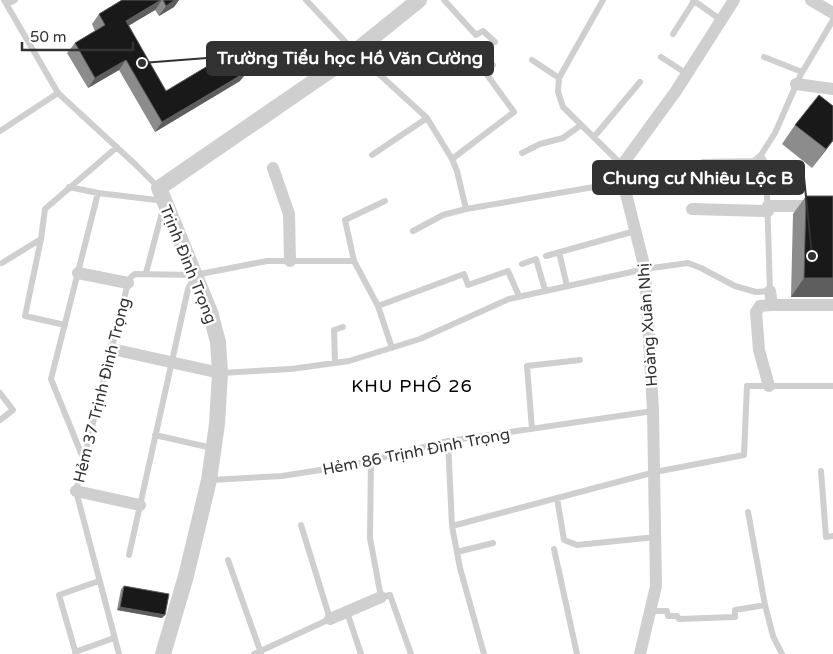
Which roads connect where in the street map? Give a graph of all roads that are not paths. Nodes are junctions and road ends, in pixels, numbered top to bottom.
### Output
1 (14, 0) edge
2 (306, 0) edge
3 (419, 0) edge
4 (444, 0) edge
5 (602, 0) edge
6 (694, 0) edge
7 (811, 0) edge
8 (6, 2) edge
9 (729, 2) edge
10 (833, 13) edge
11 (721, 20) junction
12 (833, 20) edge
13 (672, 34) dead end
14 (495, 42) dead end
15 (355, 52) junction
16 (661, 56) dead end
17 (764, 57) dead end
18 (532, 60) dead end
19 (493, 65) dead end
20 (802, 72) junction
21 (687, 74) junction
22 (560, 78) junction
23 (640, 82) dead end
24 (796, 84) junction
25 (833, 90) edge
26 (58, 93) junction
27 (427, 118) junction
28 (581, 125) junction
29 (0, 131) edge
30 (594, 137) junction
31 (117, 147) junction
32 (522, 153) dead end
33 (372, 155) dead end
34 (761, 155) junction
35 (452, 158) junction
36 (702, 162) dead end
37 (622, 165) junction
38 (273, 168) dead end
39 (623, 182) junction
40 (69, 187) junction
41 (98, 193) junction
42 (162, 194) junction
43 (385, 201) dead end
44 (833, 206) edge
45 (768, 208) junction
46 (466, 209) junction
47 (692, 209) dead end
48 (413, 231) dead end
49 (635, 231) junction
50 (41, 239) junction
51 (559, 252) junction
52 (546, 256) dead end
53 (290, 261) junction
54 (354, 261) junction
55 (2, 263) dead end
56 (522, 264) dead end
57 (645, 269) junction
58 (78, 273) junction
59 (146, 273) junction
60 (196, 275) junction
61 (128, 283) junction
62 (567, 286) junction
63 (545, 290) junction
64 (770, 291) junction
65 (519, 296) junction
66 (772, 305) junction
67 (833, 305) edge
68 (378, 306) junction
69 (65, 325) junction
70 (344, 327) dead end
71 (112, 348) junction
72 (392, 348) junction
73 (580, 360) dead end
74 (172, 362) junction
75 (335, 363) junction
76 (220, 373) junction
77 (769, 386) junction
78 (833, 386) edge
79 (0, 393) edge
80 (653, 411) junction
81 (0, 420) edge
82 (532, 429) junction
83 (155, 435) junction
84 (448, 442) junction
85 (214, 449) junction
86 (83, 458) junction
87 (371, 460) junction
88 (821, 471) dead end
89 (655, 472) junction
90 (209, 480) junction
91 (76, 491) junction
92 (557, 498) junction
93 (140, 505) junction
94 (748, 512) dead end
95 (302, 525) dead end
96 (452, 526) junction
97 (833, 536) edge
98 (656, 537) junction
99 (493, 543) dead end
100 (554, 549) dead end
101 (457, 552) junction
102 (129, 555) dead end
103 (228, 560) dead end
104 (99, 580) junction
105 (381, 597) junction
106 (765, 605) junction
107 (650, 611) junction
108 (347, 612) junction
109 (330, 619) junction
110 (114, 638) junction
111 (76, 653) edge
112 (259, 653) edge
113 (119, 654) edge
114 (162, 654) edge
115 (361, 654) edge
116 (411, 654) edge
117 (484, 654) edge
118 (577, 654) edge
119 (640, 654) edge
120 (782, 654) edge

1 - 8 lane
2 - 15 lane
3 - 15 street, Trịnh Đình Trọng
4 - 14 lane
5 - 22 lane
6 - 11 lane
6 - 13 lane
7 - 10 street
8 - 26 lane
9 - 11 street
11 - 21 street
12 - 20 lane
15 - 27 lane
15 - 42 street, Trịnh Đình Trọng
16 - 21 lane
17 - 20 lane
18 - 22 lane
19 - 35 lane
20 - 24 lane
21 - 37 street
22 - 28 lane
23 - 30 lane
24 - 25 street
24 - 34 lane
26 - 29 lane
26 - 31 lane
27 - 33 lane
27 - 35 lane
28 - 30 lane
28 - 32 lane
30 - 37 lane
31 - 40 lane
31 - 42 lane
34 - 36 lane
34 - 45 lane
35 - 46 lane
37 - 39 street, Hoàng Xuân Nhị
38 - 53 street
39 - 46 lane
39 - 49 street, Hoàng Xuân Nhị
40 - 41 lane
40 - 50 lane
41 - 42 lane
41 - 58 lane
42 - 59 lane
42 - 60 street, Trịnh Đình Trọng
43 - 54 lane
44 - 45 street
45 - 47 street
45 - 64 lane
46 - 48 lane
49 - 51 lane
49 - 57 street, Hoàng Xuân Nhị
50 - 55 lane
50 - 69 lane
51 - 52 lane
51 - 62 lane
53 - 54 lane
53 - 60 lane
54 - 68 lane
56 - 63 lane
57 - 62 lane
57 - 64 lane
57 - 80 street, Hoàng Xuân Nhị
58 - 61 street
58 - 69 lane
59 - 60 lane
59 - 61 lane, Hẻm 37 Trịnh Đình Trọng
60 - 74 lane
60 - 76 street, Trịnh Đình Trọng
61 - 71 lane, Hẻm 37 Trịnh Đình Trọng
62 - 63 lane
63 - 65 lane
64 - 66 street
65 - 68 lane
65 - 72 lane
66 - 67 street
66 - 77 street
68 - 72 lane
69 - 86 lane
70 - 75 lane
71 - 74 street
71 - 86 lane, Hẻm 37 Trịnh Đình Trọng
72 - 75 lane
73 - 82 lane
74 - 76 street
74 - 83 lane
75 - 76 lane
76 - 85 street, Trịnh Đình Trọng
77 - 78 lane
77 - 89 lane
79 - 81 lane
80 - 82 lane, Hẻm 86 Trịnh Đình Trọng
80 - 89 street, Hoàng Xuân Nhị
82 - 84 lane, Hẻm 86 Trịnh Đình Trọng
83 - 85 lane
83 - 93 lane
84 - 87 lane, Hẻm 86 Trịnh Đình Trọng
84 - 96 lane
85 - 90 street, Trịnh Đình Trọng
86 - 91 lane, Hẻm 37 Trịnh Đình Trọng
87 - 90 lane, Hẻm 86 Trịnh Đình Trọng
87 - 105 lane
88 - 97 lane
89 - 92 lane
89 - 98 street, Hoàng Xuân Nhị
90 - 114 street, Trịnh Đình Trọng
91 - 93 street
91 - 104 lane, Hẻm 37 Trịnh Đình Trọng
92 - 96 lane
92 - 98 lane
93 - 102 lane
94 - 106 lane
95 - 109 lane
96 - 101 lane
98 - 107 street, Hoàng Xuân Nhị
99 - 101 lane
100 - 118 lane
101 - 117 lane
103 - 112 lane
104 - 110 lane, Hẻm 37 Trịnh Đình Trọng
104 - 111 lane
105 - 108 street
105 - 116 lane
106 - 107 lane
106 - 120 lane
107 - 119 street, Hoàng Xuân Nhị
108 - 109 street
108 - 115 lane
109 - 112 lane
110 - 111 lane
110 - 113 lane, Hẻm 37 Trịnh Đình Trọng

